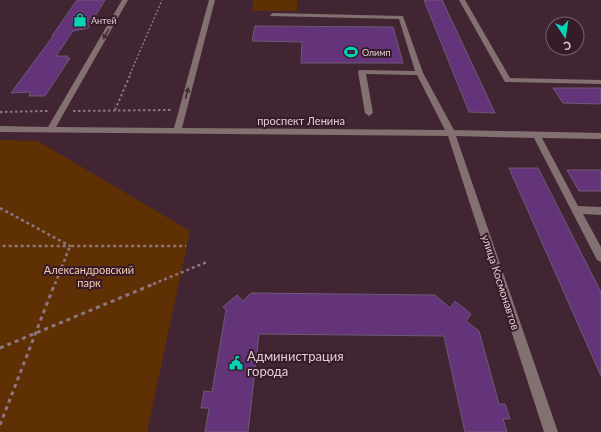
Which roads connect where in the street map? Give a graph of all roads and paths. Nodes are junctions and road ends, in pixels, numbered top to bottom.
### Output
1 (125, 0) edge
2 (162, 0) edge
3 (212, 0) edge
4 (462, 0) edge
5 (273, 15) dead end
6 (420, 72) junction
7 (601, 82) edge
8 (116, 110) junction
9 (182, 110) junction
10 (61, 111) junction
11 (0, 112) edge
12 (369, 113) dead end
13 (0, 129) edge
14 (51, 129) junction
15 (177, 131) junction
16 (451, 133) junction
17 (536, 134) junction
18 (601, 136) edge
19 (0, 208) edge
20 (575, 210) junction
21 (601, 211) edge
22 (0, 246) edge
23 (70, 246) junction
24 (186, 246) dead end
25 (601, 257) edge
26 (207, 262) dead end
27 (35, 333) junction
28 (0, 348) edge
29 (0, 425) edge
30 (551, 432) edge

1 -> 10 street
2 - 8 path
9 -> 3 street
4 - 7 street
5 - 6 street, улица Космонавтов
6 - 12 street
6 - 16 street, улица Космонавтов
8 - 9 path
8 - 10 path
9 - 15 street
10 - 11 path
10 - 14 street
13 - 14 street, проспект Ленина
14 - 15 street, проспект Ленина
15 - 16 street, проспект Ленина
16 - 17 street, проспект Ленина
16 - 30 street, улица Космонавтов
17 - 18 street, проспект Ленина
17 - 20 street
19 - 23 path
20 - 21 street
20 - 25 street
22 - 23 path
23 - 24 path
23 - 27 path
26 - 27 path
27 - 28 path
27 - 29 path

